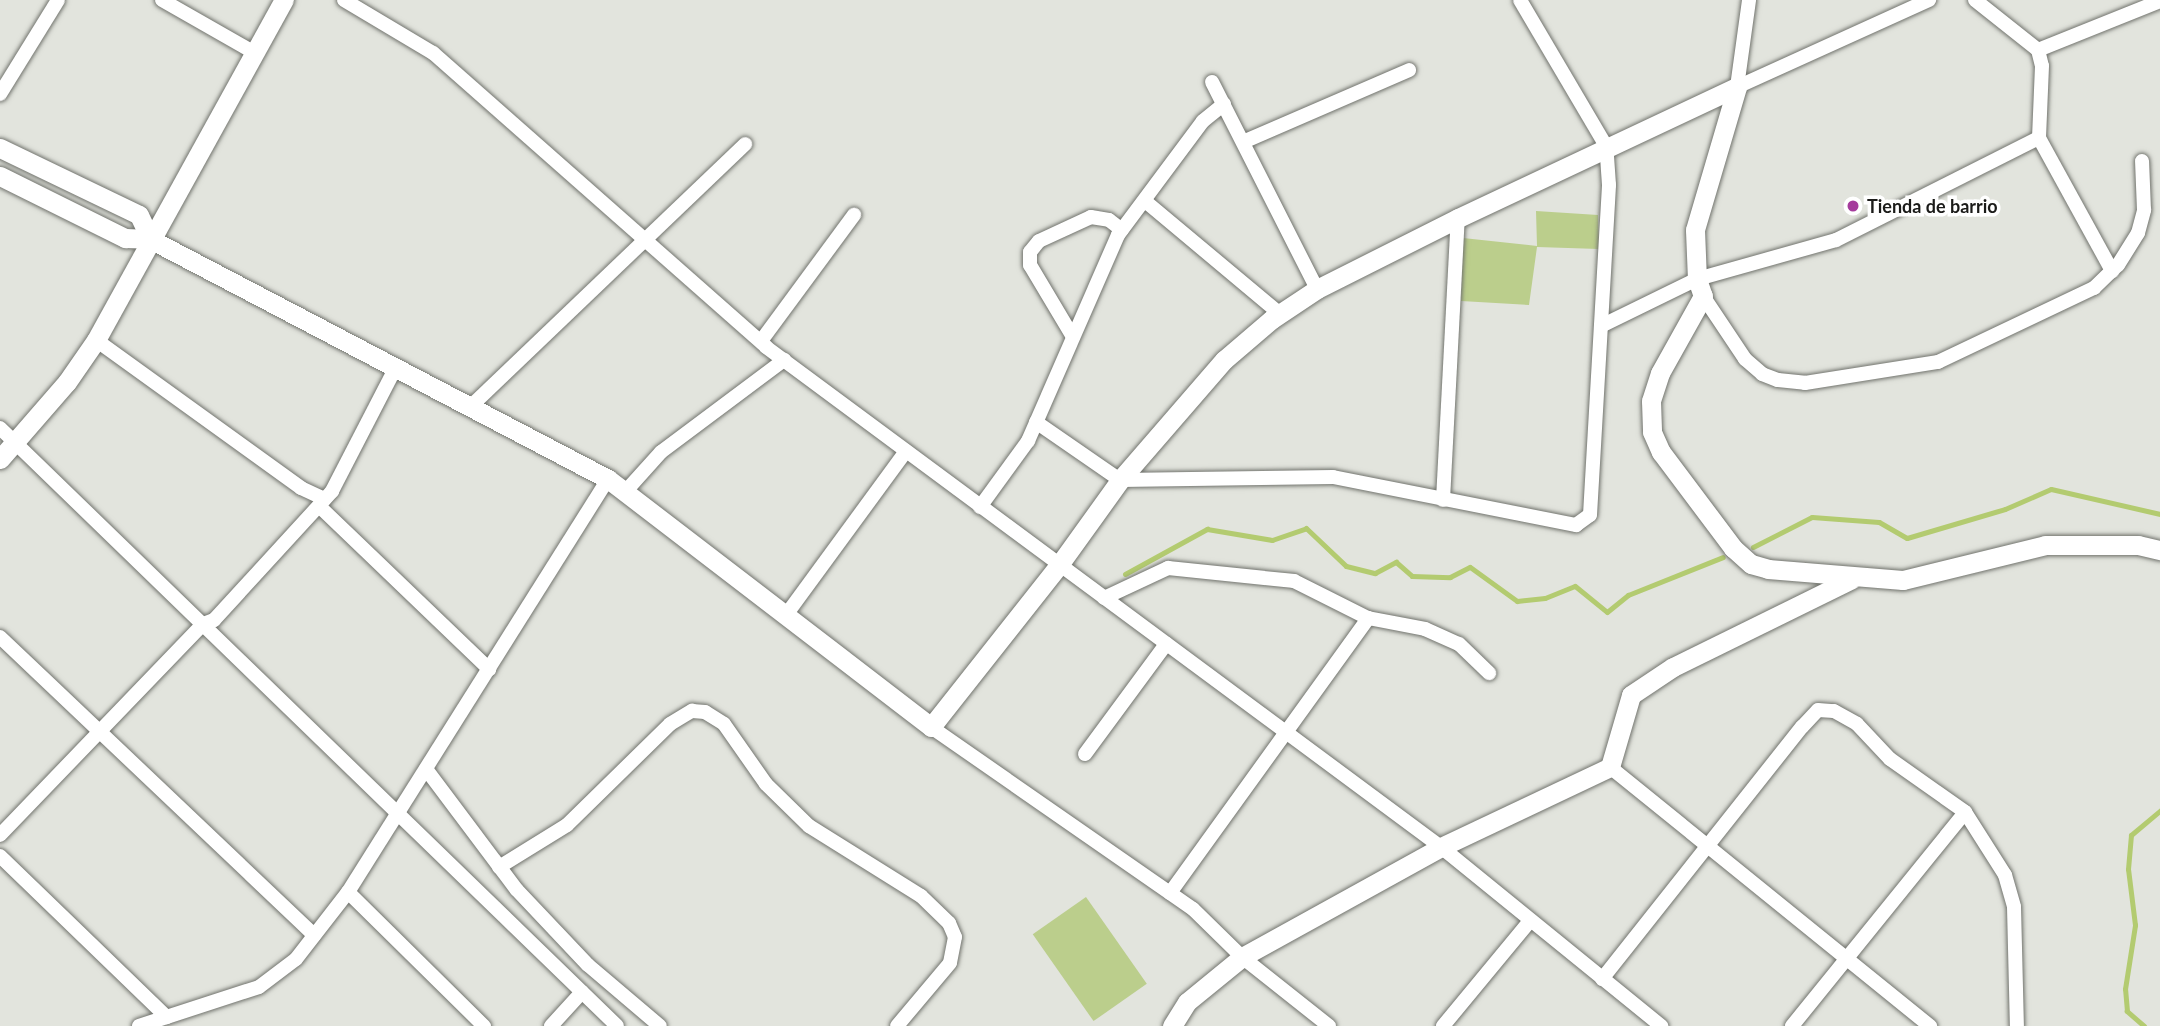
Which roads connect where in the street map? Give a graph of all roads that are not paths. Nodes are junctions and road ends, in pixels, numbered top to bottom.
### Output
1 (58, 0) edge
2 (162, 0) edge
3 (284, 0) edge
4 (344, 0) edge
5 (1520, 0) edge
6 (1749, 0) edge
7 (1929, 0) edge
8 (1975, 0) edge
9 (2160, 1) edge
10 (2038, 50) junction
11 (255, 53) junction
12 (1409, 70) dead end
13 (1212, 82) dead end
14 (1737, 87) junction
15 (0, 94) edge
16 (1224, 104) junction
17 (2039, 138) junction
18 (1243, 142) junction
19 (745, 144) dead end
20 (1606, 146) junction
21 (0, 148) edge
22 (2142, 161) dead end
23 (0, 176) edge
24 (1144, 201) junction
25 (854, 215) dead end
26 (1458, 218) junction
27 (1122, 230) junction
28 (645, 238) junction
29 (150, 239) junction
30 (2112, 271) junction
31 (1700, 287) junction
32 (1317, 289) junction
33 (1280, 314) junction
34 (1601, 326) junction
35 (1073, 337) junction
36 (96, 340) junction
37 (761, 341) junction
38 (784, 360) junction
39 (395, 369) junction
40 (469, 408) junction
41 (1036, 422) junction
42 (0, 428) edge
43 (15, 443) junction
44 (906, 451) junction
45 (0, 459) edge
46 (608, 479) junction
47 (1120, 480) junction
48 (625, 492) junction
49 (1443, 500) junction
50 (322, 503) junction
51 (980, 507) junction
52 (2160, 551) edge
53 (1059, 565) junction
54 (1854, 578) junction
55 (1104, 598) junction
56 (786, 615) junction
57 (1368, 618) junction
58 (203, 624) junction
59 (0, 637) edge
60 (1166, 644) junction
61 (489, 668) junction
62 (1489, 673) dead end
63 (931, 727) junction
64 (1284, 731) junction
65 (101, 732) junction
66 (1085, 754) dead end
67 (1610, 767) junction
68 (426, 769) junction
69 (398, 812) junction
70 (1965, 812) junction
71 (0, 835) edge
72 (1441, 846) junction
73 (1707, 849) junction
74 (0, 856) edge
75 (499, 867) junction
76 (348, 892) junction
77 (1170, 893) junction
78 (1529, 922) junction
79 (314, 935) junction
80 (1242, 957) junction
81 (1846, 958) junction
82 (1602, 979) junction
83 (582, 992) junction
84 (167, 1017) junction
85 (139, 1026) edge
86 (484, 1026) edge
87 (551, 1026) edge
88 (617, 1026) edge
89 (660, 1026) edge
90 (897, 1026) edge
91 (1172, 1026) edge
92 (1329, 1026) edge
93 (1443, 1026) edge
94 (1661, 1026) edge
95 (1792, 1026) edge
96 (1930, 1026) edge
97 (2017, 1026) edge

1 - 15 street
2 - 11 street
3 - 11 street
4 - 28 street
5 - 20 street
6 - 14 street
7 - 14 street
8 - 10 street
9 - 10 street
10 - 17 street
11 - 29 street
12 - 18 street
13 - 16 street
14 - 20 street
14 - 31 street
16 - 18 street
16 - 24 street
17 - 30 street
17 - 31 street
18 - 32 street
19 - 28 street
20 - 26 street
20 - 34 street
21 - 29 street
22 - 30 street
23 - 29 street
24 - 27 street
24 - 33 street
25 - 37 street
26 - 32 street
26 - 49 street
27 - 35 street
27 - 35 street
28 - 37 street
28 - 40 street
29 - 36 street
29 - 39 street
30 - 31 street
31 - 34 street
31 - 54 street
32 - 33 street
33 - 47 street
34 - 49 street
35 - 41 street
36 - 43 street
36 - 50 street
37 - 38 street
38 - 44 street
38 - 48 street
39 - 40 street
39 - 50 street
40 - 46 street
41 - 47 street
41 - 51 street
42 - 43 street
43 - 45 street
43 - 58 street
44 - 51 street
44 - 56 street
46 - 48 street
46 - 61 street
47 - 49 street
47 - 53 street
48 - 56 street
50 - 58 street
50 - 61 street
51 - 53 street
52 - 54 street
53 - 55 street
53 - 63 street
54 - 67 street
55 - 57 street
55 - 60 street
56 - 63 street
57 - 62 street
57 - 64 street
58 - 65 street
58 - 69 street
59 - 65 street
60 - 64 street
60 - 66 street
61 - 68 street
63 - 77 street
64 - 72 street
64 - 77 street
65 - 71 street
65 - 79 street
67 - 72 street
67 - 73 street
68 - 69 street
68 - 75 street
69 - 76 street
69 - 83 street
70 - 73 street
70 - 81 street
70 - 97 street
72 - 78 street
72 - 80 street
73 - 81 street
73 - 82 street
74 - 84 street
75 - 89 street
75 - 90 street
76 - 79 street
76 - 86 street
77 - 80 street
78 - 82 street
78 - 93 street
79 - 84 street
80 - 91 street
80 - 92 street
81 - 95 street
81 - 96 street
82 - 94 street
83 - 87 street
83 - 88 street
84 - 85 street

